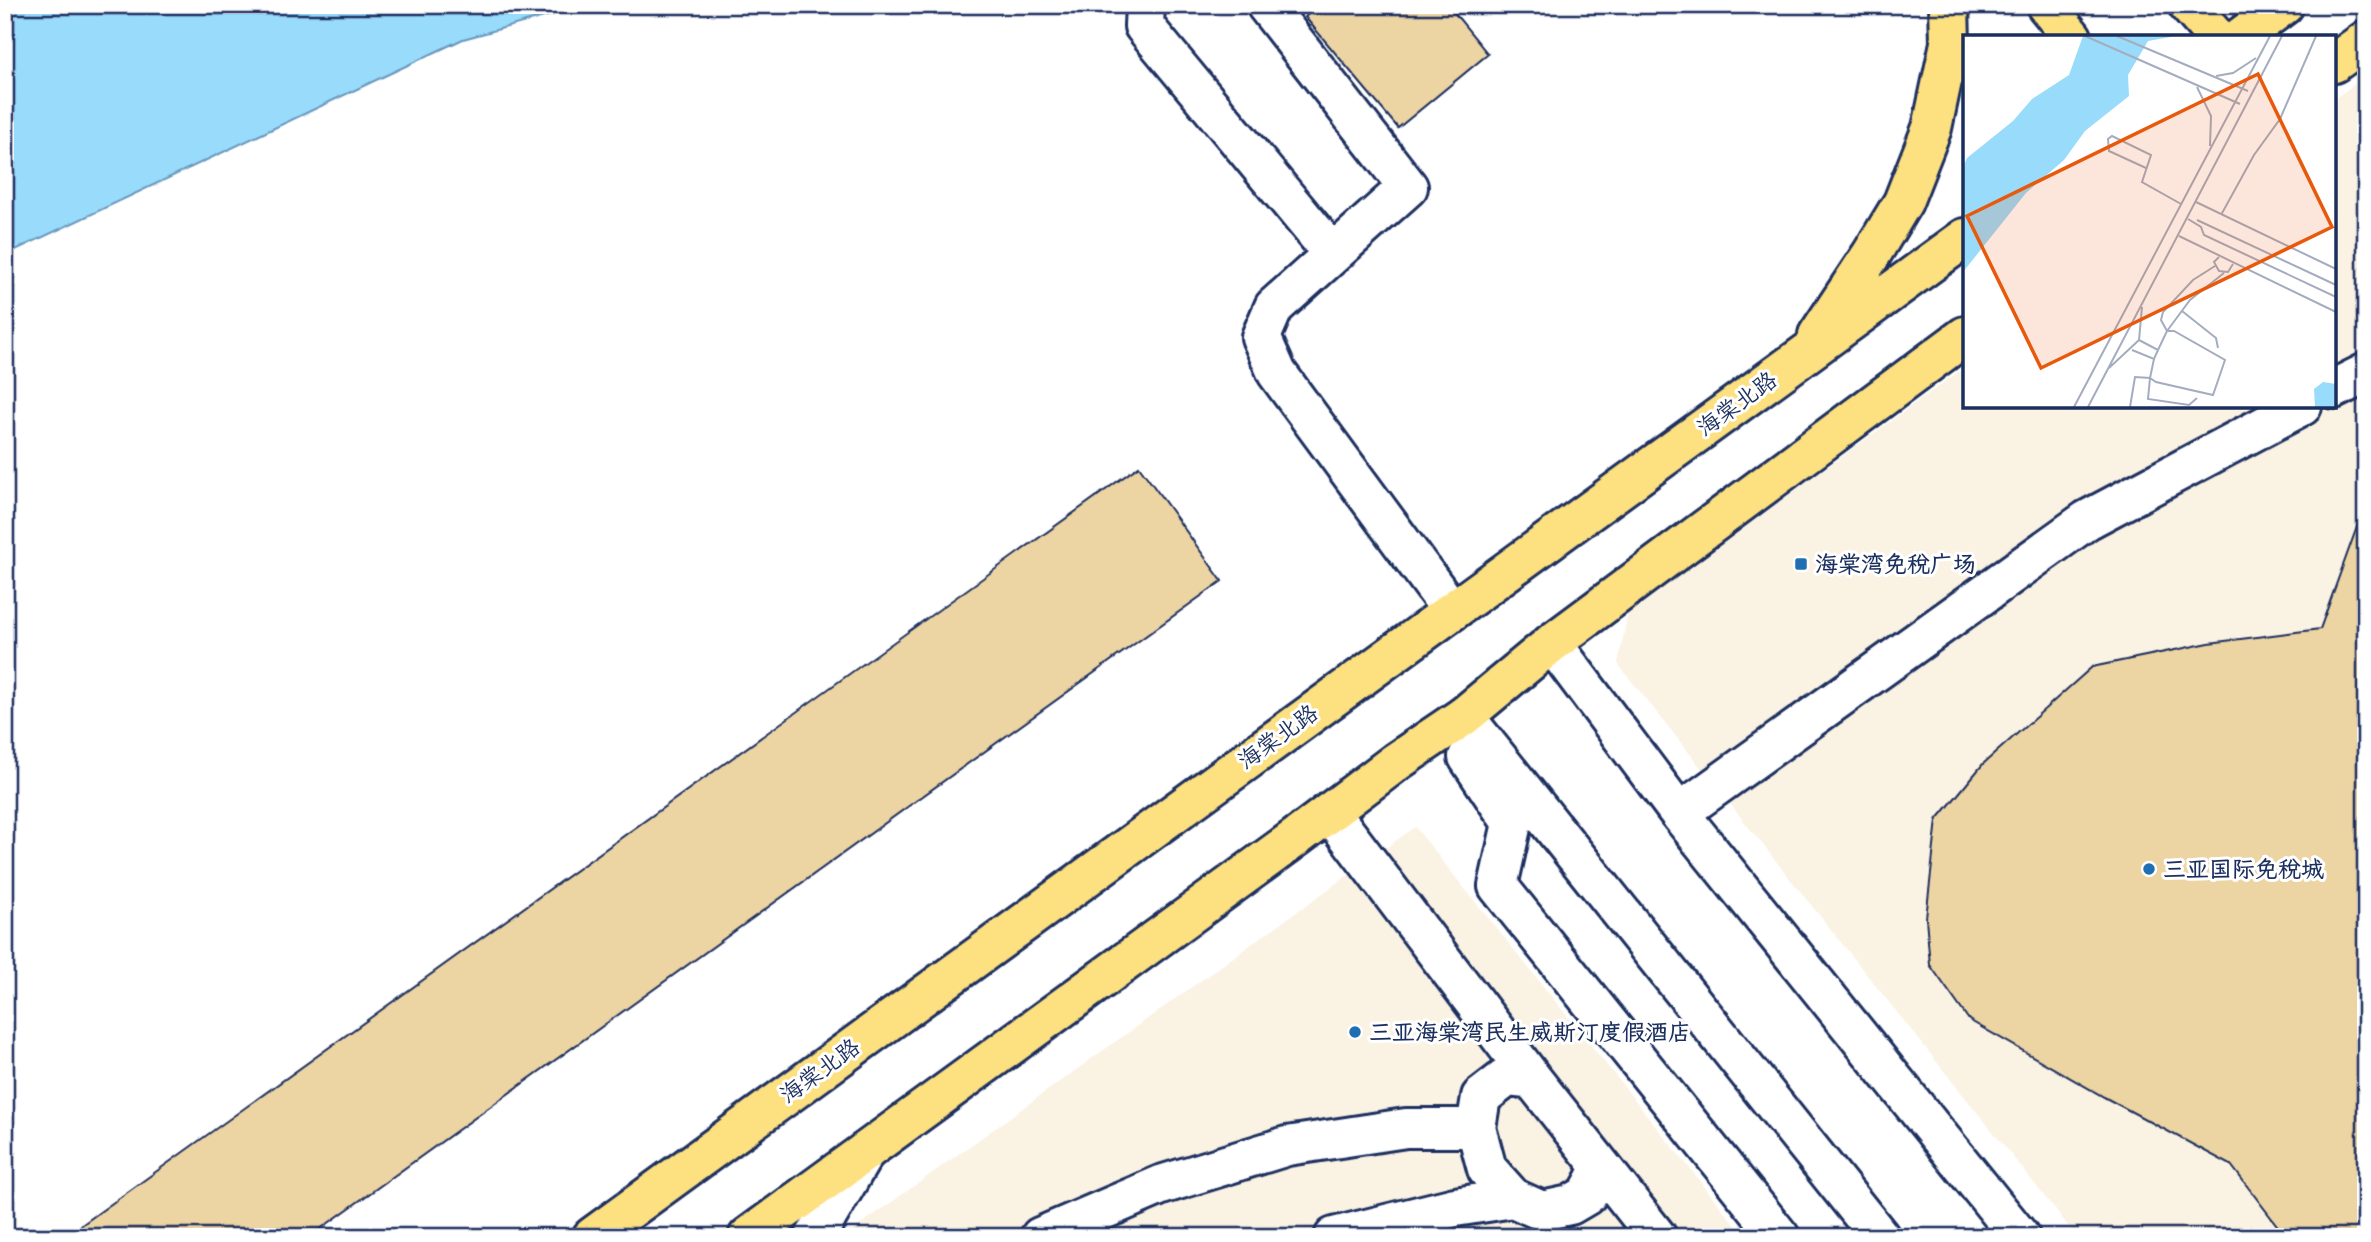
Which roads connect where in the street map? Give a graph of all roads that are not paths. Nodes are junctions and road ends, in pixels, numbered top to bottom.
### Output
1 (1145, 5) edge
2 (1266, 5) edge
3 (1949, 5) edge
4 (2046, 5) edge
5 (2188, 5) edge
6 (2284, 5) edge
7 (2070, 35) edge
8 (2214, 35) edge
9 (2244, 35) edge
10 (2366, 40) edge
11 (2336, 62) edge
12 (1963, 239) edge
13 (1333, 254) junction
14 (1963, 337) edge
15 (1805, 354) junction
16 (2366, 373) edge
17 (2336, 388) edge
18 (2298, 408) edge
19 (1452, 611) junction
20 (1552, 643) junction
21 (1456, 721) junction
22 (1330, 812) junction
23 (1679, 813) junction
24 (1533, 1080) junction
25 (1476, 1128) junction
26 (865, 1152) junction
27 (1602, 1168) junction
28 (1513, 1198) junction
29 (592, 1237) edge
30 (748, 1237) edge
31 (815, 1237) edge
32 (1040, 1237) edge
33 (1334, 1237) edge
34 (1657, 1237) edge
35 (1780, 1237) edge
36 (1880, 1237) edge
37 (2020, 1237) edge

1 - 13 lane
2 - 13 lane
3 - 15 main road
4 - 7 main road
5 - 8 main road
6 - 9 main road
10 - 11 main road
12 - 15 main road, 海棠北路
13 - 19 lane
14 - 20 main road
15 - 19 main road, 海棠北路
16 - 17 lane
18 - 23 lane
19 - 29 main road, 海棠北路
20 - 21 main road
20 - 23 lane
21 - 22 main road
21 - 35 lane
21 - 36 lane
22 - 24 lane
22 - 26 main road
23 - 37 lane
24 - 25 lane
24 - 27 lane
25 - 28 lane
25 - 32 lane
26 - 30 main road
26 - 31 lane
27 - 28 lane
27 - 34 lane
28 - 33 lane

